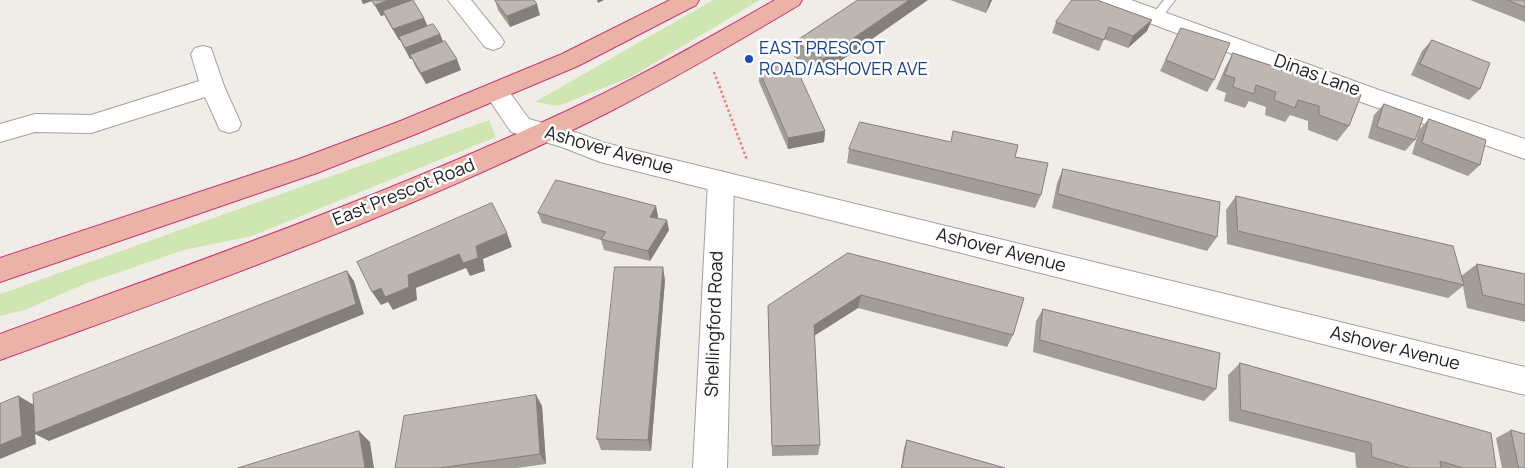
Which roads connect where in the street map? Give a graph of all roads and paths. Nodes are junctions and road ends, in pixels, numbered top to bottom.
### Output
1 (459, 0) edge
2 (688, 0) edge
3 (791, 0) edge
4 (1109, 0) edge
5 (1163, 8) edge
6 (493, 42) dead end
7 (706, 51) junction
8 (203, 54) dead end
9 (212, 86) junction
10 (496, 92) junction
11 (230, 124) dead end
12 (0, 133) edge
13 (545, 133) junction
14 (1525, 149) edge
15 (721, 181) junction
16 (758, 190) junction
17 (0, 270) edge
18 (0, 347) edge
19 (1525, 381) edge
20 (710, 468) edge

1 - 6 street
2 - 10 highway
3 - 7 highway, East Prescot Road
4 - 5 street, Dinas Lane
5 - 14 street, Dinas Lane
7 - 13 highway, East Prescot Road
7 - 16 path
8 - 9 street
9 - 11 street
9 - 12 street
10 - 13 street, Ashover Avenue
10 - 17 highway
13 - 15 street, Ashover Avenue
13 - 18 highway, East Prescot Road
15 - 16 street, Ashover Avenue
15 - 20 street, Shellingford Road
16 - 19 street, Ashover Avenue

